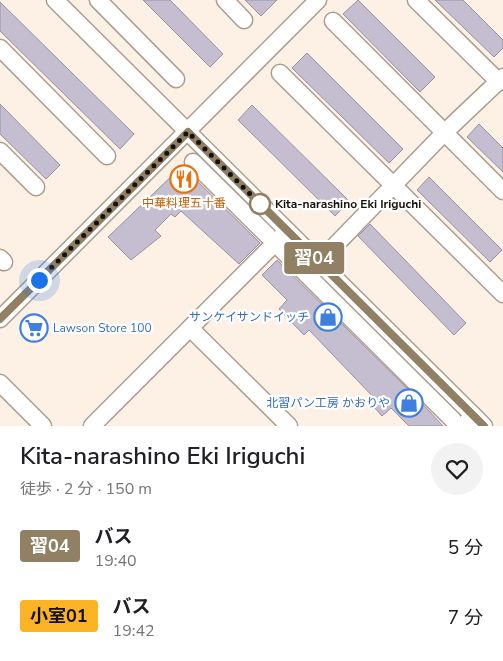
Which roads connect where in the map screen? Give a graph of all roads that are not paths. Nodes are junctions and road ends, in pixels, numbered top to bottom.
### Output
1 (55, 0) edge
2 (98, 0) edge
3 (225, 0) edge
4 (318, 0) edge
5 (416, 0) edge
6 (244, 20) dead end
7 (333, 21) dead end
8 (0, 48) edge
9 (280, 73) dead end
10 (501, 79) edge
11 (176, 80) dead end
12 (188, 132) junction
13 (445, 132) junction
14 (0, 151) edge
15 (106, 156) dead end
16 (194, 162) dead end
17 (394, 185) junction
18 (36, 187) dead end
19 (503, 191) edge
20 (287, 231) junction
21 (268, 236) dead end
22 (281, 250) dead end
23 (319, 262) junction
24 (503, 294) edge
25 (0, 319) edge
26 (190, 328) junction
27 (0, 383) edge
28 (468, 422) edge
29 (284, 424) edge
30 (43, 426) edge
31 (92, 426) edge

1 - 12 street
2 - 11 street
3 - 6 street
4 - 12 street
5 - 10 street
7 - 13 street
8 - 15 street
9 - 17 street
10 - 13 street
12 - 20 street
12 - 25 street
13 - 17 street
13 - 19 street
14 - 18 street
16 - 21 street
17 - 23 street
17 - 24 street
20 - 23 street
20 - 26 street
22 - 28 street
23 - 28 street
26 - 29 street
26 - 31 street
27 - 30 street

